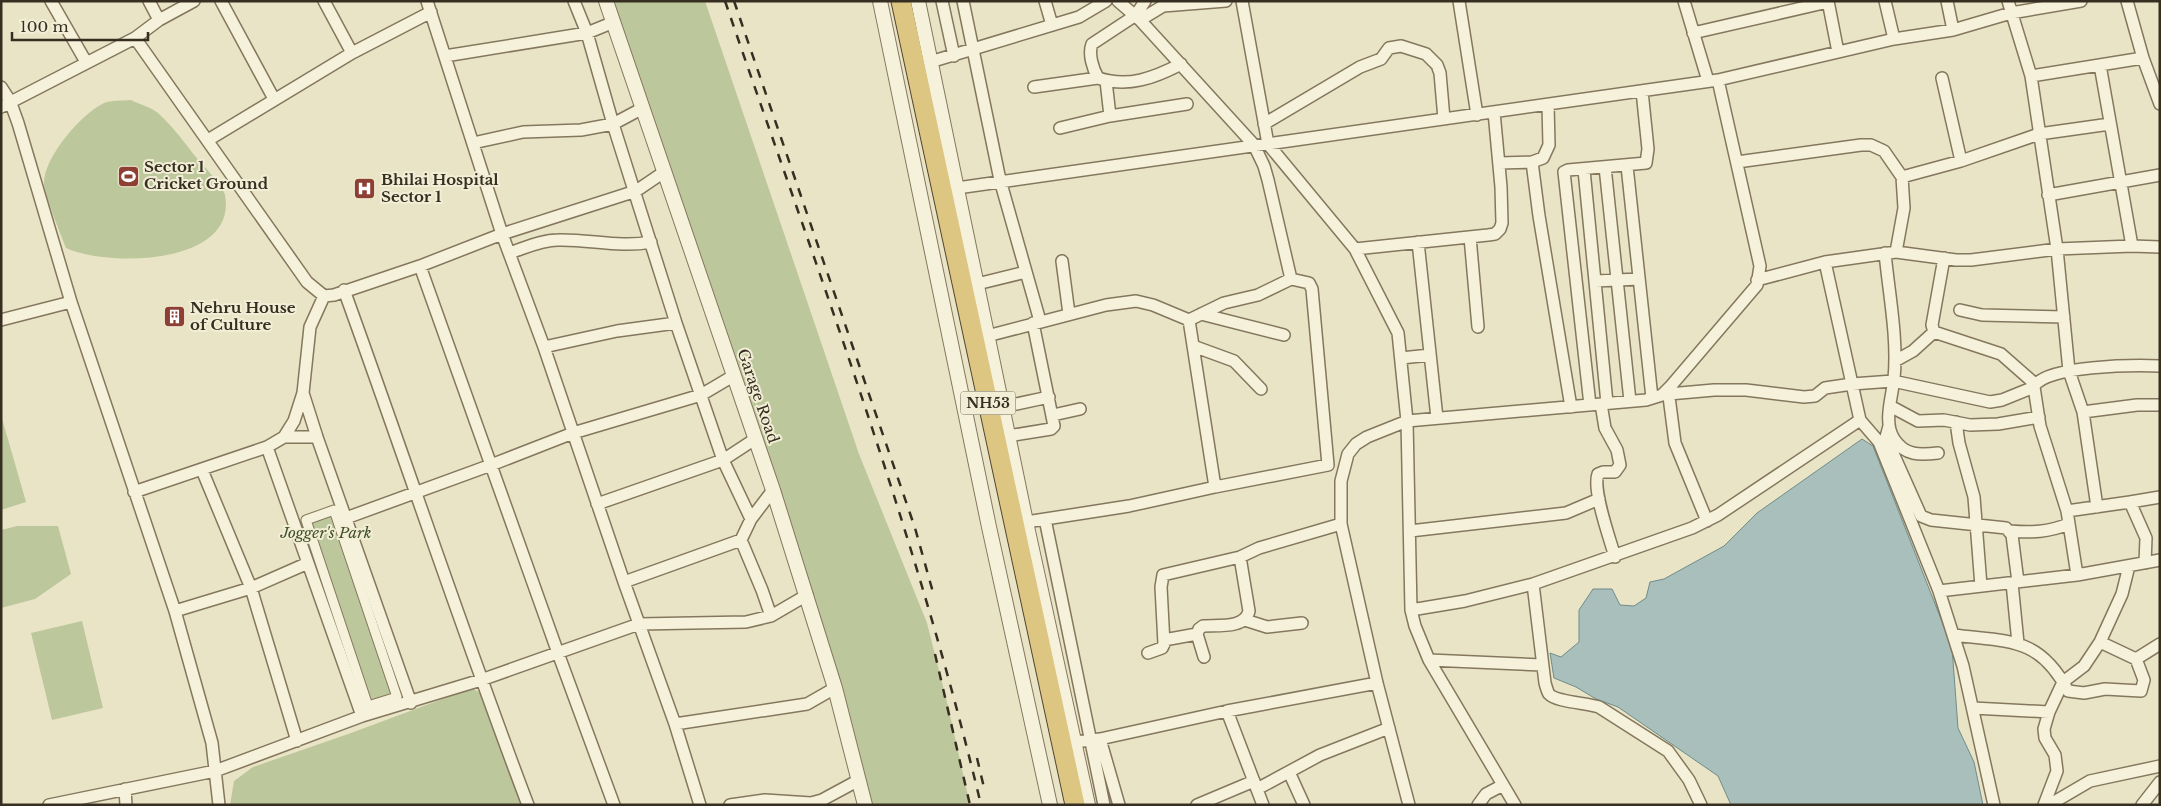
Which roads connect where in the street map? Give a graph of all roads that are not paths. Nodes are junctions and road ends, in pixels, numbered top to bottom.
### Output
1 (51, 1) edge
2 (149, 1) edge
3 (194, 1) edge
4 (222, 1) edge
5 (324, 1) edge
6 (574, 1) edge
7 (606, 1) edge
8 (880, 1) edge
9 (890, 1) edge
10 (901, 1) edge
11 (918, 1) edge
12 (942, 1) edge
13 (963, 1) edge
14 (1044, 1) edge
15 (1106, 1) edge
16 (1118, 1) edge
17 (1145, 1) edge
18 (1226, 1) edge
19 (1242, 1) edge
20 (1459, 1) edge
21 (1684, 1) edge
22 (1828, 1) edge
23 (1885, 1) edge
24 (1947, 1) edge
25 (2008, 1) edge
26 (2081, 1) edge
27 (2128, 1) edge
28 (429, 7) edge
29 (2011, 14) junction
30 (1138, 18) junction
31 (159, 20) junction
32 (614, 22) junction
33 (1052, 25) junction
34 (1952, 30) junction
35 (1693, 33) junction
36 (587, 34) junction
37 (134, 38) junction
38 (1894, 39) junction
39 (973, 50) junction
40 (1838, 52) junction
41 (352, 53) junction
42 (445, 56) junction
43 (954, 56) junction
44 (2143, 58) junction
45 (86, 62) junction
46 (930, 62) junction
47 (1182, 64) junction
48 (2100, 64) junction
49 (2032, 76) junction
50 (1942, 78) dead end
51 (1102, 80) junction
52 (1713, 81) junction
53 (1, 87) edge
54 (1034, 87) dead end
55 (1642, 92) junction
56 (2159, 98) edge
57 (274, 99) junction
58 (6, 104) edge
59 (1187, 104) dead end
60 (1548, 105) junction
61 (643, 108) junction
62 (1494, 112) junction
63 (1477, 114) junction
64 (1110, 116) junction
65 (1444, 119) junction
66 (613, 124) junction
67 (1264, 124) junction
68 (2110, 124) junction
69 (1060, 128) dead end
70 (2039, 134) junction
71 (208, 140) junction
72 (474, 143) junction
73 (1268, 144) junction
74 (1254, 146) junction
75 (1961, 161) junction
76 (1532, 162) junction
77 (1736, 162) junction
78 (1499, 163) junction
79 (1627, 166) junction
80 (1605, 167) junction
81 (1584, 170) junction
82 (664, 172) junction
83 (2160, 175) edge
84 (1902, 177) junction
85 (1000, 180) junction
86 (2120, 182) junction
87 (949, 189) junction
88 (636, 191) junction
89 (2048, 195) junction
90 (502, 234) junction
91 (1470, 237) junction
92 (651, 242) junction
93 (1418, 242) junction
94 (2132, 246) junction
95 (2160, 247) edge
96 (1355, 249) junction
97 (2057, 250) junction
98 (1891, 252) junction
99 (509, 253) junction
100 (1944, 258) junction
101 (1062, 262) dead end
102 (1825, 262) junction
103 (420, 266) junction
104 (1026, 272) junction
105 (1292, 279) junction
106 (1639, 279) junction
107 (1617, 280) junction
108 (1757, 280) junction
109 (1596, 281) junction
110 (977, 284) junction
111 (344, 290) junction
112 (324, 296) junction
113 (71, 302) junction
114 (1960, 310) dead end
115 (1069, 314) junction
116 (1201, 314) junction
117 (2064, 317) junction
118 (1, 320) edge
119 (1189, 320) junction
120 (1037, 322) junction
121 (676, 323) junction
122 (1478, 327) dead end
123 (1934, 332) junction
124 (987, 336) junction
125 (1284, 336) dead end
126 (1193, 346) junction
127 (544, 347) junction
128 (1430, 355) junction
129 (1401, 358) junction
130 (1895, 361) junction
131 (2160, 366) edge
132 (2069, 371) junction
133 (733, 376) junction
134 (1893, 381) junction
135 (1852, 384) junction
136 (2034, 385) junction
137 (1261, 389) dead end
138 (1668, 392) junction
139 (303, 393) junction
140 (701, 395) junction
141 (1049, 397) junction
142 (1652, 398) junction
143 (1630, 401) junction
144 (1600, 404) junction
145 (2160, 405) edge
146 (1890, 406) junction
147 (1002, 407) junction
148 (1571, 407) junction
149 (1080, 409) dead end
150 (2083, 412) junction
151 (1053, 415) junction
152 (2039, 417) junction
153 (1437, 418) junction
154 (1860, 420) junction
155 (1407, 421) junction
156 (1956, 422) junction
157 (1889, 426) junction
158 (572, 433) junction
159 (1008, 436) junction
160 (284, 437) junction
161 (317, 437) junction
162 (756, 439) junction
163 (267, 447) junction
164 (1938, 454) dead end
165 (723, 460) junction
166 (1328, 465) junction
167 (491, 466) junction
168 (202, 470) junction
169 (1341, 481) junction
170 (1215, 486) junction
171 (773, 490) junction
172 (417, 491) junction
173 (134, 492) junction
174 (2160, 497) edge
175 (1599, 499) junction
176 (2130, 502) junction
177 (597, 504) junction
178 (2097, 507) junction
179 (2067, 511) junction
180 (346, 518) junction
181 (750, 519) junction
182 (1045, 519) junction
183 (1707, 521) junction
184 (1026, 522) junction
185 (1341, 524) junction
186 (1977, 524) junction
187 (2069, 524) junction
188 (1410, 531) junction
189 (2010, 531) junction
190 (741, 540) junction
191 (1240, 556) junction
192 (1616, 557) junction
193 (2160, 560) edge
194 (308, 563) junction
195 (2145, 563) junction
196 (2129, 566) junction
197 (2077, 575) junction
198 (624, 582) junction
199 (2015, 582) junction
200 (1533, 584) junction
201 (1981, 586) junction
202 (1034, 587) junction
203 (251, 588) junction
204 (1939, 592) junction
205 (807, 595) junction
206 (1411, 610) junction
207 (175, 611) junction
208 (771, 616) junction
209 (1246, 620) junction
210 (1302, 623) dead end
211 (639, 624) junction
212 (1197, 634) junction
213 (1954, 635) junction
214 (1164, 640) junction
215 (2100, 642) junction
216 (2018, 643) junction
217 (2160, 644) edge
218 (558, 653) junction
219 (1148, 653) dead end
220 (1204, 657) dead end
221 (2136, 659) junction
222 (1429, 660) junction
223 (1542, 665) junction
224 (481, 680) junction
225 (2063, 682) junction
226 (1377, 683) junction
227 (835, 688) junction
228 (411, 703) junction
229 (385, 705) junction
230 (1973, 708) junction
231 (1227, 711) junction
232 (2049, 712) junction
233 (362, 716) junction
234 (675, 724) junction
235 (1389, 728) junction
236 (1095, 740) junction
237 (296, 741) junction
238 (1074, 742) junction
239 (2160, 766) edge
240 (215, 770) junction
241 (1289, 772) junction
242 (859, 780) junction
243 (2160, 782) edge
244 (1255, 785) junction
245 (1503, 785) junction
246 (125, 789) junction
247 (2145, 804) edge
248 (49, 805) edge
249 (126, 805) edge
250 (219, 805) edge
251 (528, 805) edge
252 (614, 805) edge
253 (700, 805) edge
254 (730, 805) edge
255 (865, 805) edge
256 (1050, 805) edge
257 (1062, 805) edge
258 (1075, 805) edge
259 (1088, 805) edge
260 (1104, 805) edge
261 (1119, 805) edge
262 (1197, 805) edge
263 (1263, 805) edge
264 (1304, 805) edge
265 (1409, 805) edge
266 (1478, 805) edge
267 (1515, 805) edge
268 (1702, 805) edge
269 (1994, 805) edge
270 (2044, 805) edge
271 (2049, 805) edge

1 - 45 street
2 - 31 street
3 - 31 street
4 - 57 street
5 - 41 street
6 - 36 street
7 - 32 street, Garage Road
8 - 256 street
9 - 257 highway, NH53
10 - 87 highway, NH53
11 - 46 street
12 - 43 street
13 - 39 street
14 - 33 street
15 - 33 street
16 - 30 street
17 - 30 street
18 - 30 street
19 - 67 street
20 - 63 street
21 - 35 street
22 - 35 street
22 - 40 street
23 - 38 street
24 - 34 street
25 - 29 street
26 - 29 street
27 - 44 street
28 - 41 street
28 - 42 street
29 - 34 street
29 - 49 street
30 - 47 street
30 - 51 street
31 - 37 street
32 - 36 street
32 - 61 street, Garage Road
33 - 39 street
34 - 38 street
35 - 52 street
36 - 42 street
36 - 66 street
37 - 45 street
37 - 71 street
38 - 40 street
39 - 43 street
39 - 85 street
40 - 52 street
41 - 57 street
42 - 72 street
43 - 46 street
44 - 48 street
44 - 56 street
45 - 58 street
46 - 87 street
47 - 51 street
47 - 74 street
48 - 49 street
48 - 68 street
49 - 70 street
50 - 75 street
51 - 54 street
51 - 64 street
52 - 55 street
52 - 77 street
53 - 58 street
55 - 60 street
55 - 79 street
57 - 71 street
58 - 113 street
59 - 64 street
60 - 62 street
60 - 76 street
61 - 66 street
61 - 82 street, Garage Road
62 - 63 street
62 - 78 street
63 - 65 street
64 - 69 street
65 - 67 street
65 - 73 street
66 - 72 street
66 - 88 street
67 - 73 street
68 - 70 street
68 - 86 street
70 - 75 street
70 - 89 street
71 - 112 street
72 - 90 street
73 - 74 street
73 - 96 street
74 - 85 street
74 - 105 street
75 - 84 street
76 - 78 street
76 - 148 street
77 - 84 street
77 - 108 street
78 - 91 street
79 - 80 street
79 - 106 street
80 - 81 street
80 - 107 street
81 - 109 street
81 - 144 street
82 - 88 street
82 - 133 street, Garage Road
83 - 86 street
84 - 98 street
85 - 87 street
85 - 104 street
86 - 89 street
86 - 94 street
87 - 110 street
87 - 202 highway, NH53
88 - 90 street
88 - 92 street
89 - 97 street
90 - 99 street
90 - 103 street
91 - 93 street
91 - 122 street
92 - 99 street
92 - 121 street
93 - 96 street
93 - 128 street
94 - 95 street
94 - 97 street
96 - 129 street
97 - 100 street
97 - 117 street
98 - 100 street
98 - 102 street
98 - 130 street
99 - 127 street
100 - 123 street
101 - 115 street
102 - 108 street
102 - 135 street
103 - 111 street
103 - 167 street
104 - 110 street
104 - 120 street
105 - 116 street
105 - 166 street
106 - 107 street
106 - 142 street
107 - 109 street
107 - 143 street
108 - 138 street
109 - 144 street
110 - 124 street
111 - 112 street
111 - 172 street
112 - 139 street
113 - 118 street
113 - 173 street
114 - 117 street
115 - 119 street
115 - 120 street
116 - 119 street
116 - 125 street
117 - 132 street
119 - 126 street
120 - 124 street
120 - 141 street
121 - 127 street
121 - 140 street
123 - 130 street
123 - 136 street
124 - 147 street
126 - 137 street
126 - 170 street
127 - 158 street
128 - 129 street
128 - 153 street
129 - 155 street
130 - 134 street
131 - 132 street
132 - 136 street
132 - 150 street
133 - 140 street
133 - 162 street, Garage Road
134 - 135 street
134 - 136 street
134 - 146 street
135 - 138 street
135 - 154 street
136 - 152 street
138 - 142 street
138 - 183 street
139 - 160 street
139 - 161 street
140 - 158 street
140 - 165 street
141 - 147 street
141 - 151 street
142 - 143 street
143 - 144 street
144 - 148 street
144 - 175 street
145 - 150 street
146 - 156 street
146 - 157 street
147 - 159 street
148 - 153 street
149 - 151 street
150 - 178 street
151 - 159 street
152 - 156 street
152 - 179 street
153 - 155 street
154 - 183 street
154 - 204 street
155 - 169 street
155 - 188 street
156 - 186 street
157 - 164 street
157 - 186 street
158 - 167 street
158 - 177 street
159 - 184 street
160 - 161 street
160 - 163 street
161 - 180 street
162 - 165 street
162 - 171 street, Garage Road
163 - 168 street
163 - 194 street
165 - 177 street
165 - 181 street
166 - 169 street
166 - 170 street
167 - 172 street
167 - 218 street
168 - 173 street
168 - 203 street
169 - 185 street
170 - 182 street
171 - 181 street
171 - 205 street, Garage Road
172 - 180 street
172 - 224 street
173 - 207 street
174 - 176 street
175 - 188 street
175 - 192 street
176 - 178 street
176 - 195 street
177 - 198 street
178 - 179 street
179 - 187 street
180 - 228 street
181 - 190 street
182 - 184 street
182 - 236 street
183 - 192 street
184 - 202 street
185 - 191 street
185 - 226 street
186 - 189 street
186 - 201 street
187 - 189 street
187 - 197 street
188 - 206 street
189 - 199 street
190 - 198 street
190 - 208 street
191 - 209 street
191 - 214 street
192 - 200 street
193 - 195 street
194 - 203 street
194 - 233 street
195 - 196 street
196 - 197 street
196 - 215 street
197 - 199 street
198 - 211 street
199 - 201 street
199 - 216 street
200 - 206 street
200 - 223 street
201 - 204 street
202 - 238 street
202 - 258 highway, NH53
203 - 207 street
203 - 237 street
204 - 213 street
205 - 208 street
205 - 227 street, Garage Road
206 - 222 street
207 - 240 street
208 - 211 street
209 - 210 street
209 - 212 street
211 - 218 street
211 - 234 street
212 - 214 street
212 - 220 street
213 - 216 street
213 - 230 street
214 - 219 street
215 - 221 street
215 - 225 street
216 - 225 street
217 - 221 street
218 - 224 street
218 - 252 street
221 - 225 street
222 - 223 street
222 - 245 street
223 - 268 street
224 - 228 street
224 - 251 street
225 - 232 street
226 - 231 street
226 - 235 street
227 - 234 street
227 - 242 street, Garage Road
228 - 229 street
229 - 229 street
229 - 233 street
230 - 232 street
230 - 269 street
231 - 236 street
231 - 244 street
232 - 270 street
233 - 237 street
234 - 253 street
235 - 241 street
235 - 265 street
236 - 238 street
236 - 260 street
236 - 261 street
237 - 240 street
238 - 259 street
239 - 271 street
240 - 246 street
240 - 250 street
241 - 244 street
241 - 264 street
242 - 254 street
242 - 255 street, Garage Road
243 - 247 street
244 - 262 street
244 - 263 street
245 - 266 street
245 - 267 street
246 - 248 street
246 - 249 street

